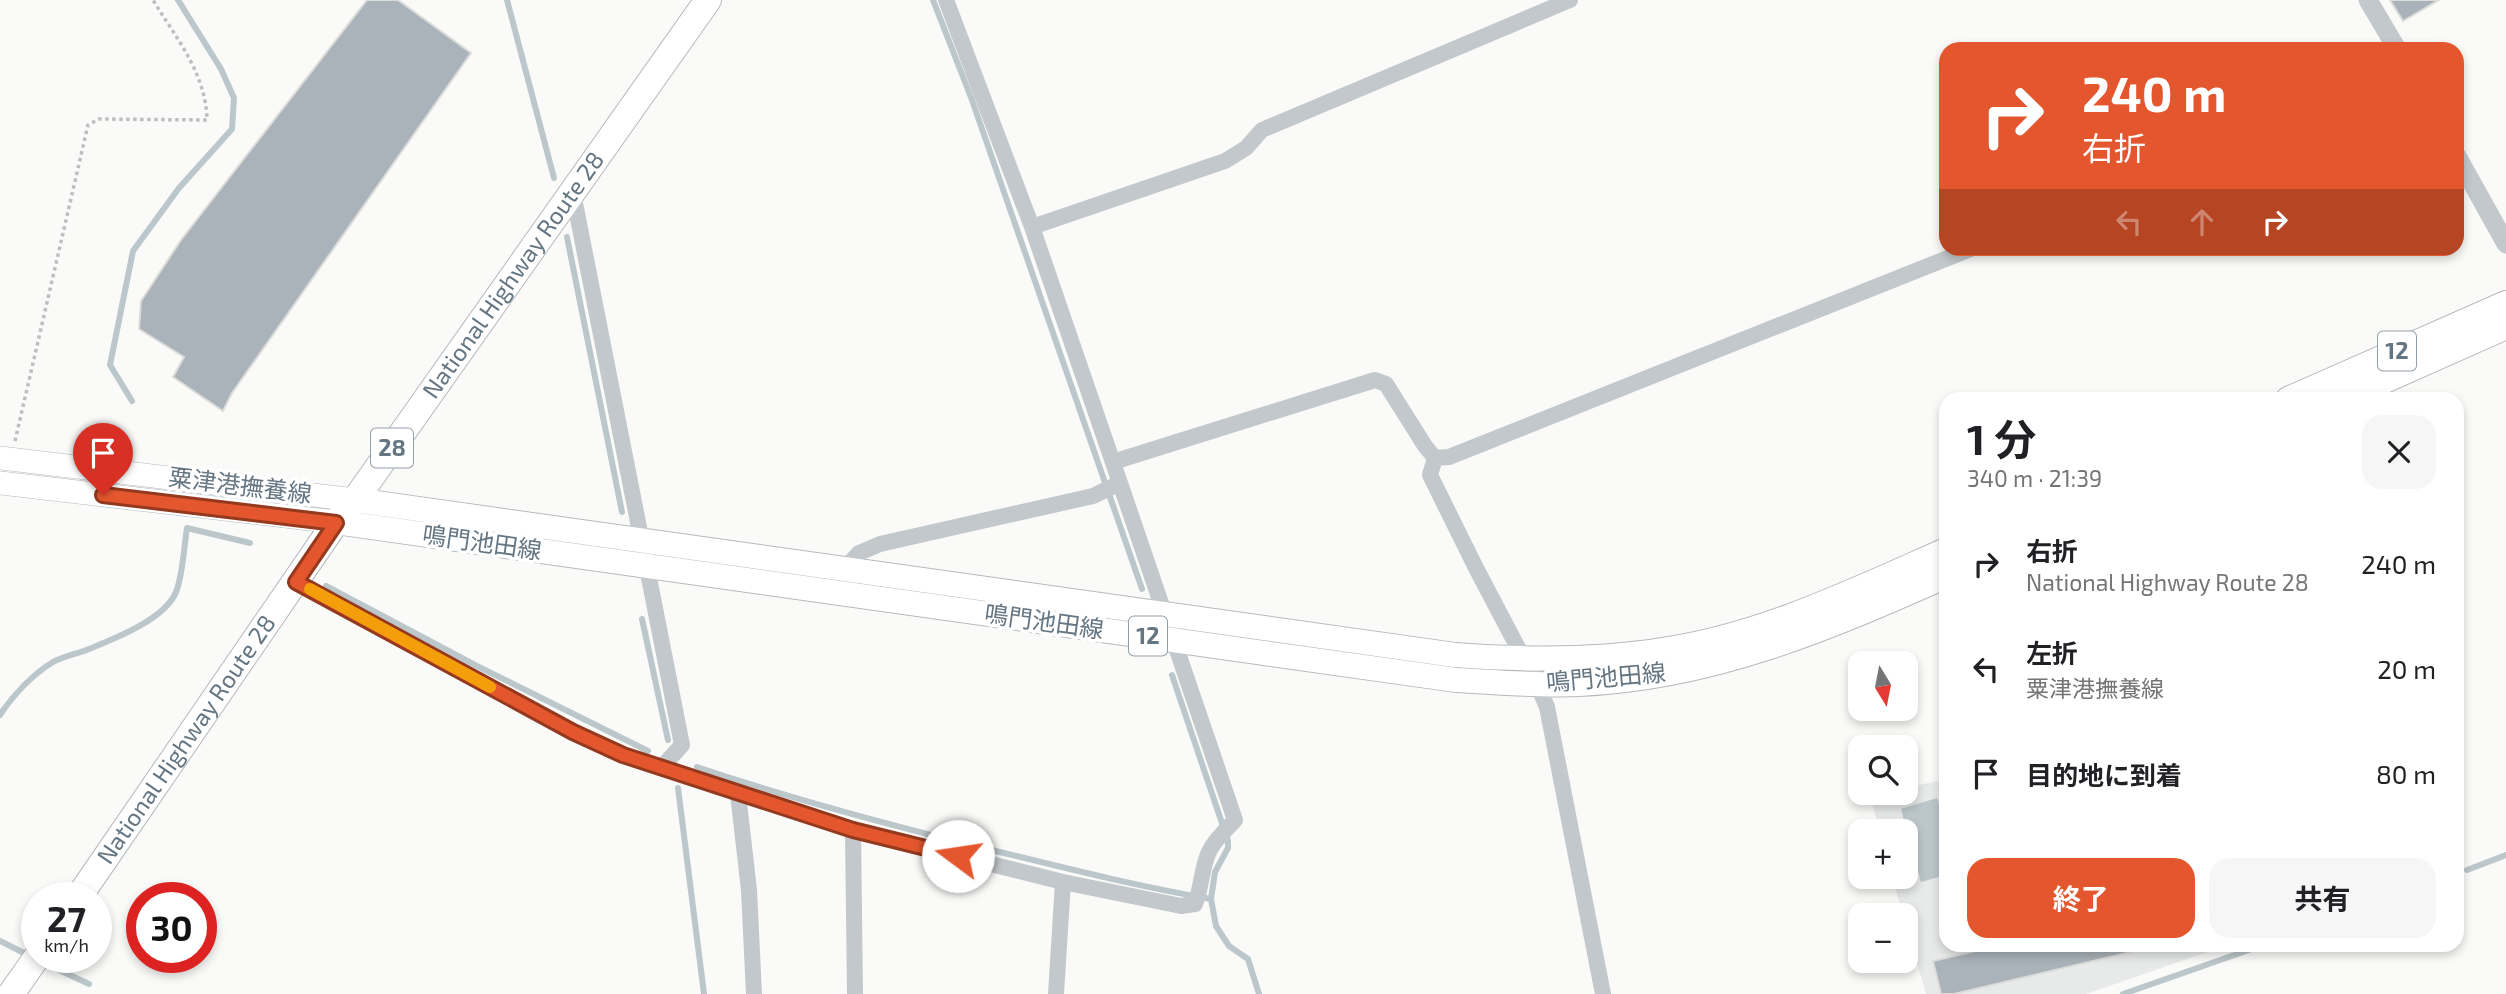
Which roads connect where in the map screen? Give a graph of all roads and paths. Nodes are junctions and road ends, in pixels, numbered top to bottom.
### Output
1 (153, 0) edge
2 (709, 0) edge
3 (946, 0) edge
4 (1570, 0) edge
5 (2368, 0) edge
6 (2393, 42) edge
7 (2464, 169) edge
8 (573, 193) junction
9 (1032, 227) junction
10 (2506, 244) edge
11 (1953, 256) edge
12 (2506, 303) edge
13 (2506, 327) edge
14 (2304, 392) edge
15 (2360, 392) edge
16 (6, 458) edge
17 (1435, 458) junction
18 (1112, 463) junction
19 (0, 483) edge
20 (1116, 485) junction
21 (355, 500) junction
22 (336, 523) junction
23 (641, 540) junction
24 (1939, 553) edge
25 (646, 566) junction
26 (845, 568) junction
27 (1939, 579) edge
28 (296, 582) junction
29 (1164, 614) junction
30 (1172, 640) junction
31 (1523, 660) junction
32 (1537, 684) junction
33 (661, 768) junction
34 (738, 794) junction
35 (853, 830) junction
36 (89, 882) edge
37 (1063, 882) junction
38 (25, 973) edge
39 (11, 994) edge
40 (754, 994) edge
41 (855, 994) edge
42 (1056, 994) edge
43 (1603, 994) edge

1 - 16 path
2 - 8 highway, National Highway Route 28 / 28
3 - 9 street
4 - 9 street
5 - 6 street
7 - 10 street
8 - 21 highway, National Highway Route 28 / 28
8 - 23 street
9 - 18 street
11 - 17 street
12 - 14 main road, 12
13 - 15 main road, 12
16 - 21 main road, 粟津港撫養線
17 - 18 street
17 - 31 street
18 - 20 street
19 - 22 main road, 粟津港撫養線
20 - 26 street
20 - 29 street
21 - 22 highway, National Highway Route 28 / 28
21 - 23 main road, 鳴門池田線 / 12
22 - 25 main road, 鳴門池田線 / 12
22 - 28 highway, National Highway Route 28 / 28
23 - 25 street
23 - 26 main road, 鳴門池田線 / 12
24 - 31 main road, 鳴門池田線 / 12
25 - 30 main road, 鳴門池田線 / 12
25 - 33 street
26 - 29 main road, 鳴門池田線 / 12
27 - 32 main road, 鳴門池田線 / 12
28 - 33 street
28 - 36 highway, National Highway Route 28 / 28
29 - 30 street
29 - 31 main road, 鳴門池田線 / 12
30 - 32 main road, 鳴門池田線 / 12
30 - 37 street
31 - 32 street
32 - 43 street
33 - 34 street
34 - 35 street
34 - 40 street
35 - 37 street
35 - 41 street
37 - 42 street
38 - 39 highway

